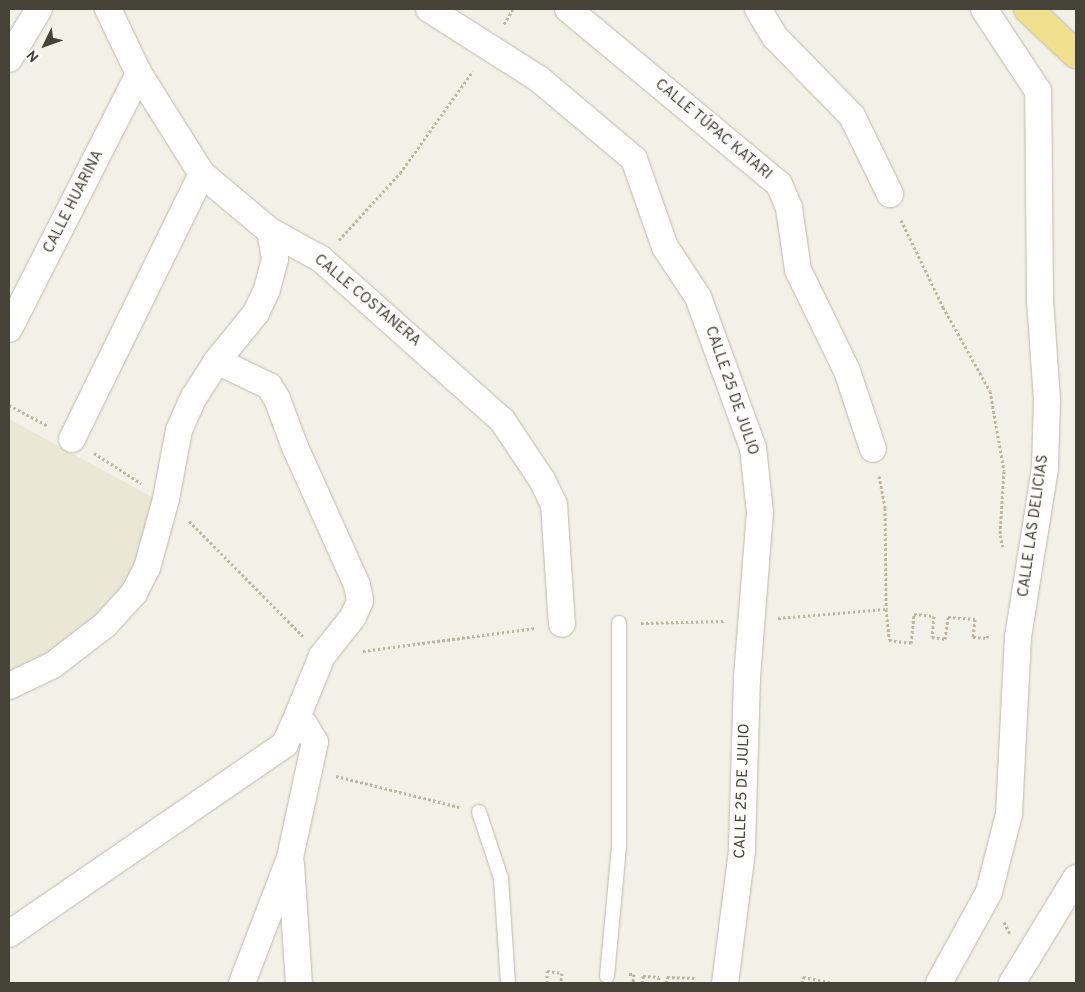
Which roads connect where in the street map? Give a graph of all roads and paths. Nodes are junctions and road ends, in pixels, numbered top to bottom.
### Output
1 (39, 9) edge
2 (108, 9) edge
3 (429, 9) edge
4 (513, 9) edge
5 (568, 9) edge
6 (758, 9) edge
7 (984, 9) edge
8 (1028, 9) edge
9 (491, 45) junction
10 (1076, 54) edge
11 (9, 59) edge
12 (139, 74) junction
13 (202, 174) junction
14 (890, 194) joint
15 (270, 231) junction
16 (321, 259) junction
17 (9, 329) edge
18 (217, 361) junction
19 (72, 439) dead end
20 (873, 449) joint
21 (166, 499) junction
22 (1024, 583) junction
23 (886, 609) junction
24 (752, 621) junction
25 (619, 623) joint
26 (562, 624) joint
27 (990, 624) dead end
28 (322, 656) junction
29 (9, 686) edge
30 (295, 722) junction
31 (311, 769) junction
32 (479, 812) joint
33 (290, 858) junction
34 (1076, 878) edge
35 (989, 892) junction
36 (9, 934) edge
37 (1018, 972) edge
38 (607, 976) dead end
39 (726, 981) edge
40 (242, 983) edge
41 (299, 983) edge
42 (508, 983) edge
43 (547, 983) edge
44 (561, 983) edge
45 (642, 983) edge
46 (658, 983) edge
47 (666, 983) edge
48 (802, 983) edge
49 (835, 983) edge
50 (939, 983) edge

1 - 11 street
2 - 12 street, CALLE COSTANERA
3 - 9 street, CALLE 25 DE JULIO
4 - 9 path
5 - 20 street, CALLE TÚPAC KATARI
6 - 14 street
7 - 22 street, CALLE LAS DELICIAS
8 - 10 highway
9 - 16 path
9 - 24 street, CALLE 25 DE JULIO
12 - 13 street, CALLE COSTANERA
12 - 17 street, CALLE HUARINA
13 - 15 street, CALLE COSTANERA
13 - 19 street
14 - 22 path
15 - 16 street, CALLE COSTANERA
15 - 18 street
16 - 26 street, CALLE COSTANERA
18 - 21 street
18 - 28 street
20 - 23 path
21 - 28 path
21 - 29 street
22 - 35 street, CALLE LAS DELICIAS
23 - 24 path
23 - 27 path
24 - 25 path
24 - 39 street, CALLE 25 DE JULIO
25 - 38 lane
26 - 28 path
28 - 30 street
30 - 31 street
30 - 36 street
31 - 32 path
31 - 33 street
32 - 42 lane
33 - 40 street
33 - 41 street
34 - 37 street
35 - 37 path
35 - 50 street, CALLE LAS DELICIAS
39 - 47 path
43 - 44 path
45 - 46 path
48 - 49 path

